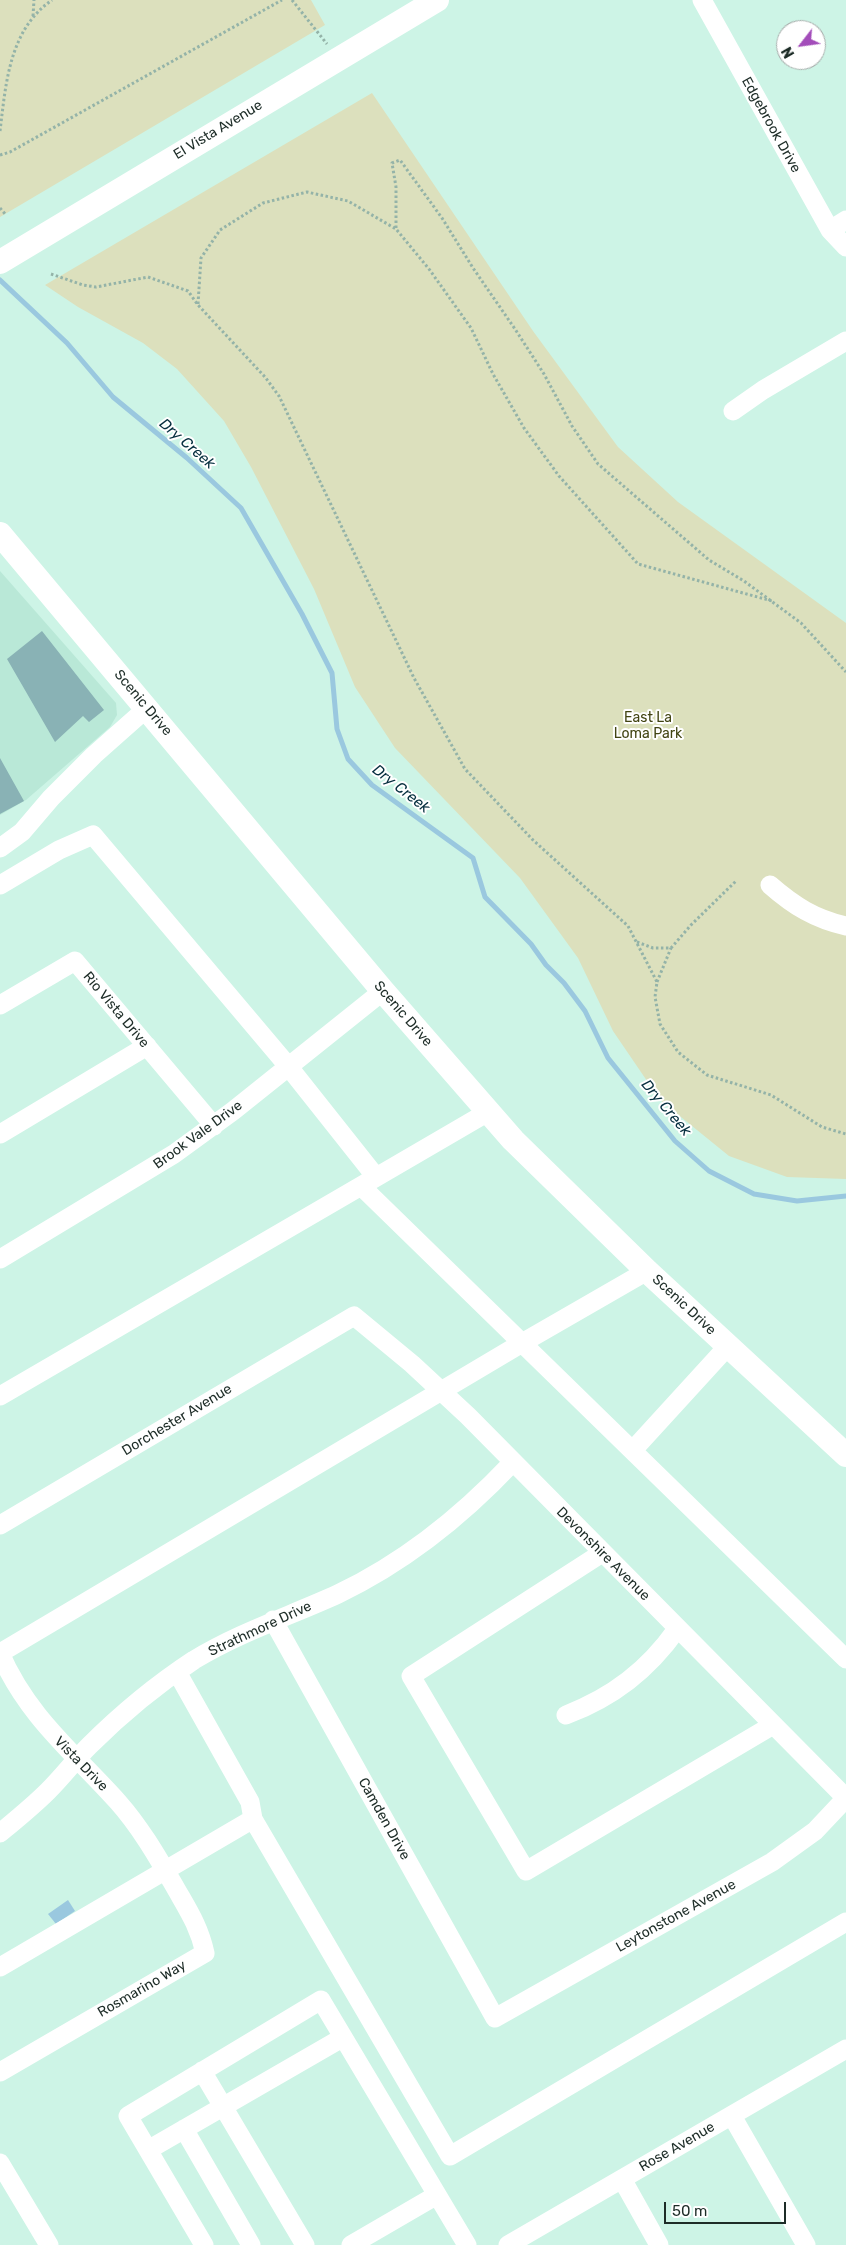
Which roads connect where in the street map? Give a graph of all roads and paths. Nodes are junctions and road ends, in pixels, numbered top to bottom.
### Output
1 (34, 0) edge
2 (52, 0) edge
3 (282, 0) edge
4 (292, 0) edge
5 (437, 0) edge
6 (702, 0) edge
7 (33, 16) junction
8 (338, 59) junction
9 (0, 131) edge
10 (0, 155) edge
11 (0, 208) edge
12 (6, 215) dead end
13 (846, 220) edge
14 (396, 229) junction
15 (830, 230) junction
16 (846, 247) edge
17 (0, 262) edge
18 (52, 274) dead end
19 (198, 305) junction
20 (846, 341) edge
21 (733, 411) dead end
22 (0, 531) edge
23 (772, 601) junction
24 (846, 672) edge
25 (147, 708) junction
26 (0, 848) edge
27 (736, 881) dead end
28 (0, 885) edge
29 (770, 885) dead end
30 (846, 926) edge
31 (636, 942) junction
32 (671, 948) junction
33 (657, 982) junction
34 (383, 991) junction
35 (0, 1005) edge
36 (147, 1046) junction
37 (288, 1066) junction
38 (488, 1112) junction
39 (214, 1126) junction
40 (0, 1134) edge
41 (846, 1134) edge
42 (368, 1181) junction
43 (0, 1259) edge
44 (648, 1271) junction
45 (354, 1316) joint
46 (522, 1342) junction
47 (728, 1346) junction
48 (440, 1390) junction
49 (0, 1396) edge
50 (633, 1450) junction
51 (846, 1455) edge
52 (512, 1463) junction
53 (0, 1525) edge
54 (602, 1553) junction
55 (273, 1620) junction
56 (677, 1628) junction
57 (0, 1653) edge
58 (846, 1659) edge
59 (177, 1672) junction
60 (566, 1715) dead end
61 (773, 1725) junction
62 (77, 1759) junction
63 (846, 1798) edge
64 (253, 1819) junction
65 (0, 1833) edge
66 (167, 1871) junction
67 (846, 1922) edge
68 (0, 1967) edge
69 (494, 2018) joint
70 (342, 2038) junction
71 (846, 2049) edge
72 (202, 2071) junction
73 (0, 2072) edge
74 (222, 2106) junction
75 (732, 2116) junction
76 (184, 2129) junction
77 (148, 2150) junction
78 (0, 2163) edge
79 (622, 2179) junction
80 (436, 2195) junction
81 (517, 2243) edge
82 (49, 2245) edge
83 (204, 2245) edge
84 (252, 2245) edge
85 (305, 2245) edge
86 (351, 2245) edge
87 (467, 2245) edge
88 (659, 2245) edge
89 (806, 2245) edge

1 - 7 path
2 - 7 path
3 - 10 path
4 - 8 path
5 - 8 main road, El Vista Avenue
6 - 15 street, Edgebrook Drive
7 - 9 path
8 - 17 main road, El Vista Avenue
11 - 12 path
13 - 15 street
14 - 19 path
14 - 23 path
14 - 23 path
15 - 16 street, Edgebrook Drive
18 - 19 path
19 - 31 path
20 - 21 street
22 - 25 main road, Scenic Drive
23 - 24 path
25 - 26 street
25 - 34 main road, Scenic Drive
27 - 32 path
28 - 37 street
29 - 30 street
31 - 32 path
31 - 33 path
32 - 33 path
33 - 41 path
34 - 37 street, Brook Vale Drive
34 - 38 main road, Scenic Drive
35 - 36 street, Rio Vista Drive
36 - 39 street, Rio Vista Drive
36 - 40 street
37 - 39 street, Brook Vale Drive
37 - 42 street
38 - 42 street
38 - 44 main road, Scenic Drive
39 - 43 street, Brook Vale Drive
42 - 46 street
42 - 49 street
44 - 46 street
44 - 47 main road, Scenic Drive
45 - 48 street, Devonshire Avenue
45 - 53 street, Dorchester Avenue
46 - 48 street
46 - 50 street
47 - 50 street
47 - 51 main road, Scenic Drive
48 - 52 street, Devonshire Avenue
48 - 57 street
50 - 58 street
52 - 54 street, Devonshire Avenue
52 - 55 street, Strathmore Drive
54 - 56 street, Devonshire Avenue
54 - 61 street
55 - 59 street, Strathmore Drive
55 - 69 street, Camden Drive
56 - 60 street
56 - 61 street, Devonshire Avenue
57 - 62 street, Vista Drive
59 - 62 street, Strathmore Drive
59 - 64 street
61 - 63 street, Devonshire Avenue
62 - 65 street, Strathmore Drive
62 - 66 street, Vista Drive
63 - 69 street, Leytonstone Avenue
64 - 66 street
64 - 67 street
66 - 68 street
66 - 73 street, Rosmarino Way
70 - 72 street
70 - 74 street
70 - 80 street
71 - 75 street, Rose Avenue
72 - 74 street
72 - 77 street
74 - 76 street
74 - 85 street
75 - 79 street, Rose Avenue
75 - 89 street
76 - 77 street
76 - 84 street
77 - 83 street
78 - 82 street
79 - 81 street, Rose Avenue
79 - 88 street
80 - 86 street
80 - 87 street

